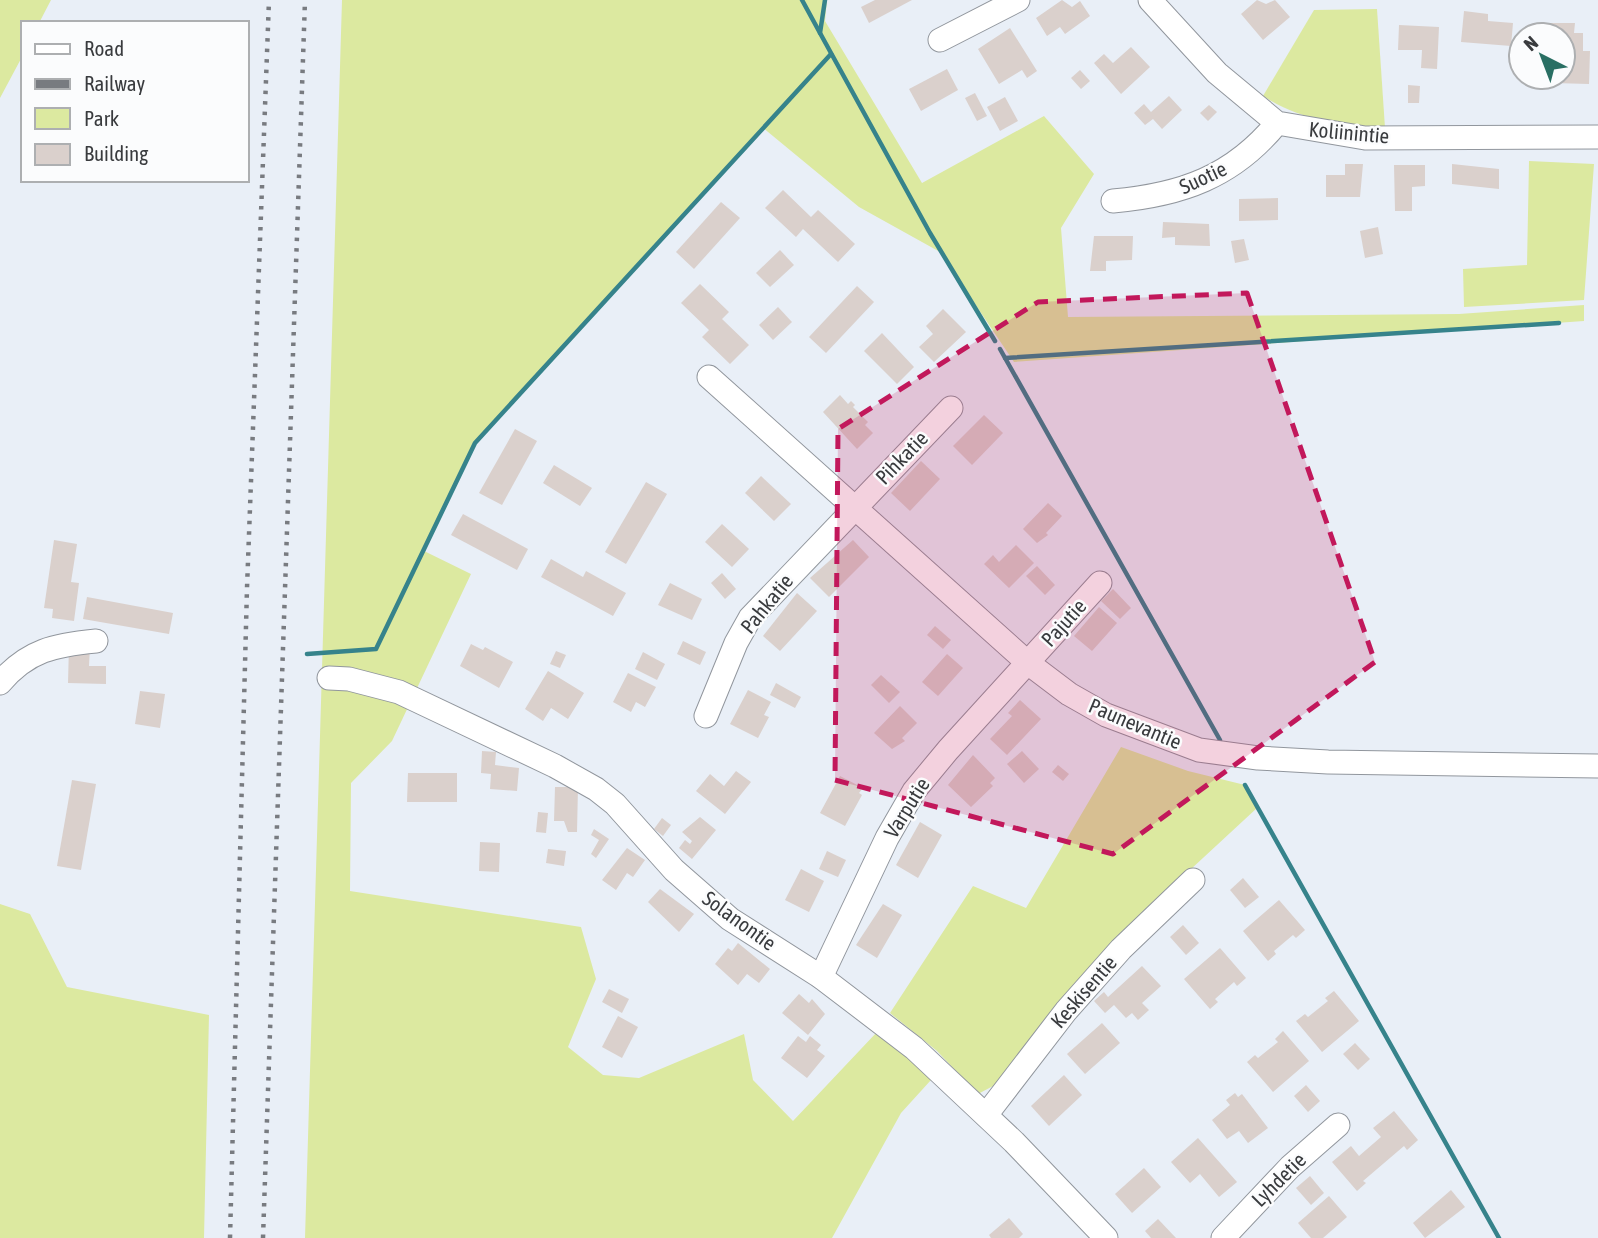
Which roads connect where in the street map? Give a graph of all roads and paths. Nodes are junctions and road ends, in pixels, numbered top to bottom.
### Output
1 (1018, 0) edge
2 (1150, 0) edge
3 (940, 40) dead end
4 (1277, 123) junction
5 (1598, 138) edge
6 (1113, 201) dead end
7 (709, 377) dead end
8 (951, 408) dead end
9 (853, 509) junction
10 (1100, 583) dead end
11 (96, 641) dead end
12 (1028, 663) junction
13 (329, 678) dead end
14 (0, 683) edge
15 (706, 716) dead end
16 (1598, 766) edge
17 (1193, 880) dead end
18 (821, 977) junction
19 (986, 1115) junction
20 (1338, 1125) dead end
21 (1107, 1238) edge
22 (1223, 1238) edge

1 - 3 street
2 - 4 street
4 - 5 street, Koliinintie
4 - 6 street, Suotie
7 - 9 street, Paunevantie
8 - 9 street, Pihkatie
9 - 12 street, Paunevantie
9 - 15 street, Pahkatie
10 - 12 street, Pajutie
11 - 14 street
12 - 16 street, Paunevantie
12 - 18 street, Varputie
13 - 18 street, Solanontie
17 - 19 street, Keskisentie
18 - 19 street, Solanontie
19 - 21 street, Solanontie
20 - 22 street, Lyhdetie

